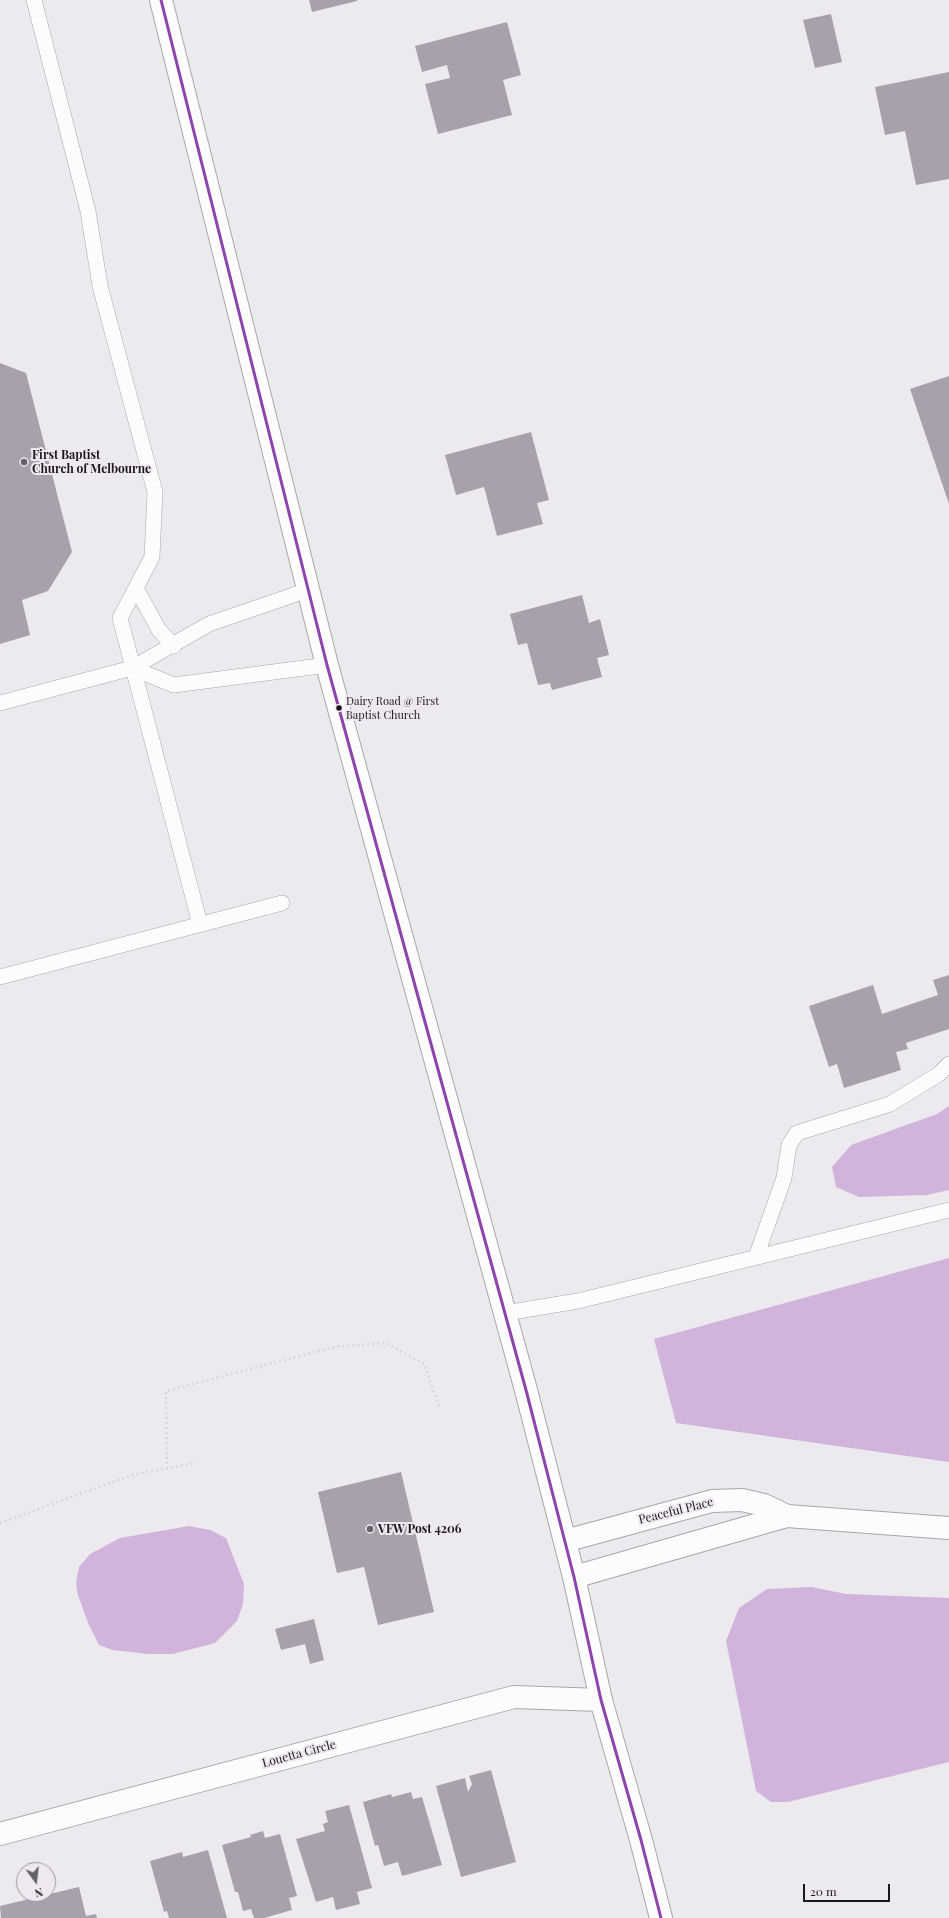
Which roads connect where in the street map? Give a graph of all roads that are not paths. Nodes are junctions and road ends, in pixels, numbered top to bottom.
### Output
1 (34, 0) edge
2 (161, 0) edge
3 (136, 588) junction
4 (308, 590) junction
5 (174, 646) junction
6 (327, 665) junction
7 (132, 668) junction
8 (0, 703) edge
9 (282, 903) dead end
10 (200, 924) junction
11 (0, 977) edge
12 (949, 1064) edge
13 (949, 1210) edge
14 (756, 1257) junction
15 (505, 1313) junction
16 (787, 1516) junction
17 (949, 1528) edge
18 (565, 1541) junction
19 (574, 1577) junction
20 (601, 1700) junction
21 (0, 1834) edge
22 (661, 1918) edge

1 - 3 lane
2 - 4 street
3 - 5 lane
3 - 7 lane
4 - 5 lane
4 - 6 street
5 - 7 lane
6 - 7 lane
6 - 15 street
7 - 8 lane
7 - 10 lane
9 - 10 lane
10 - 11 lane
12 - 14 lane
13 - 14 lane
14 - 15 lane
15 - 18 street
16 - 17 street, Peaceful Place
16 - 18 street, Peaceful Place
16 - 19 street, Peaceful Place
18 - 19 street
19 - 20 street
20 - 21 street, Louetta Circle
20 - 22 street

